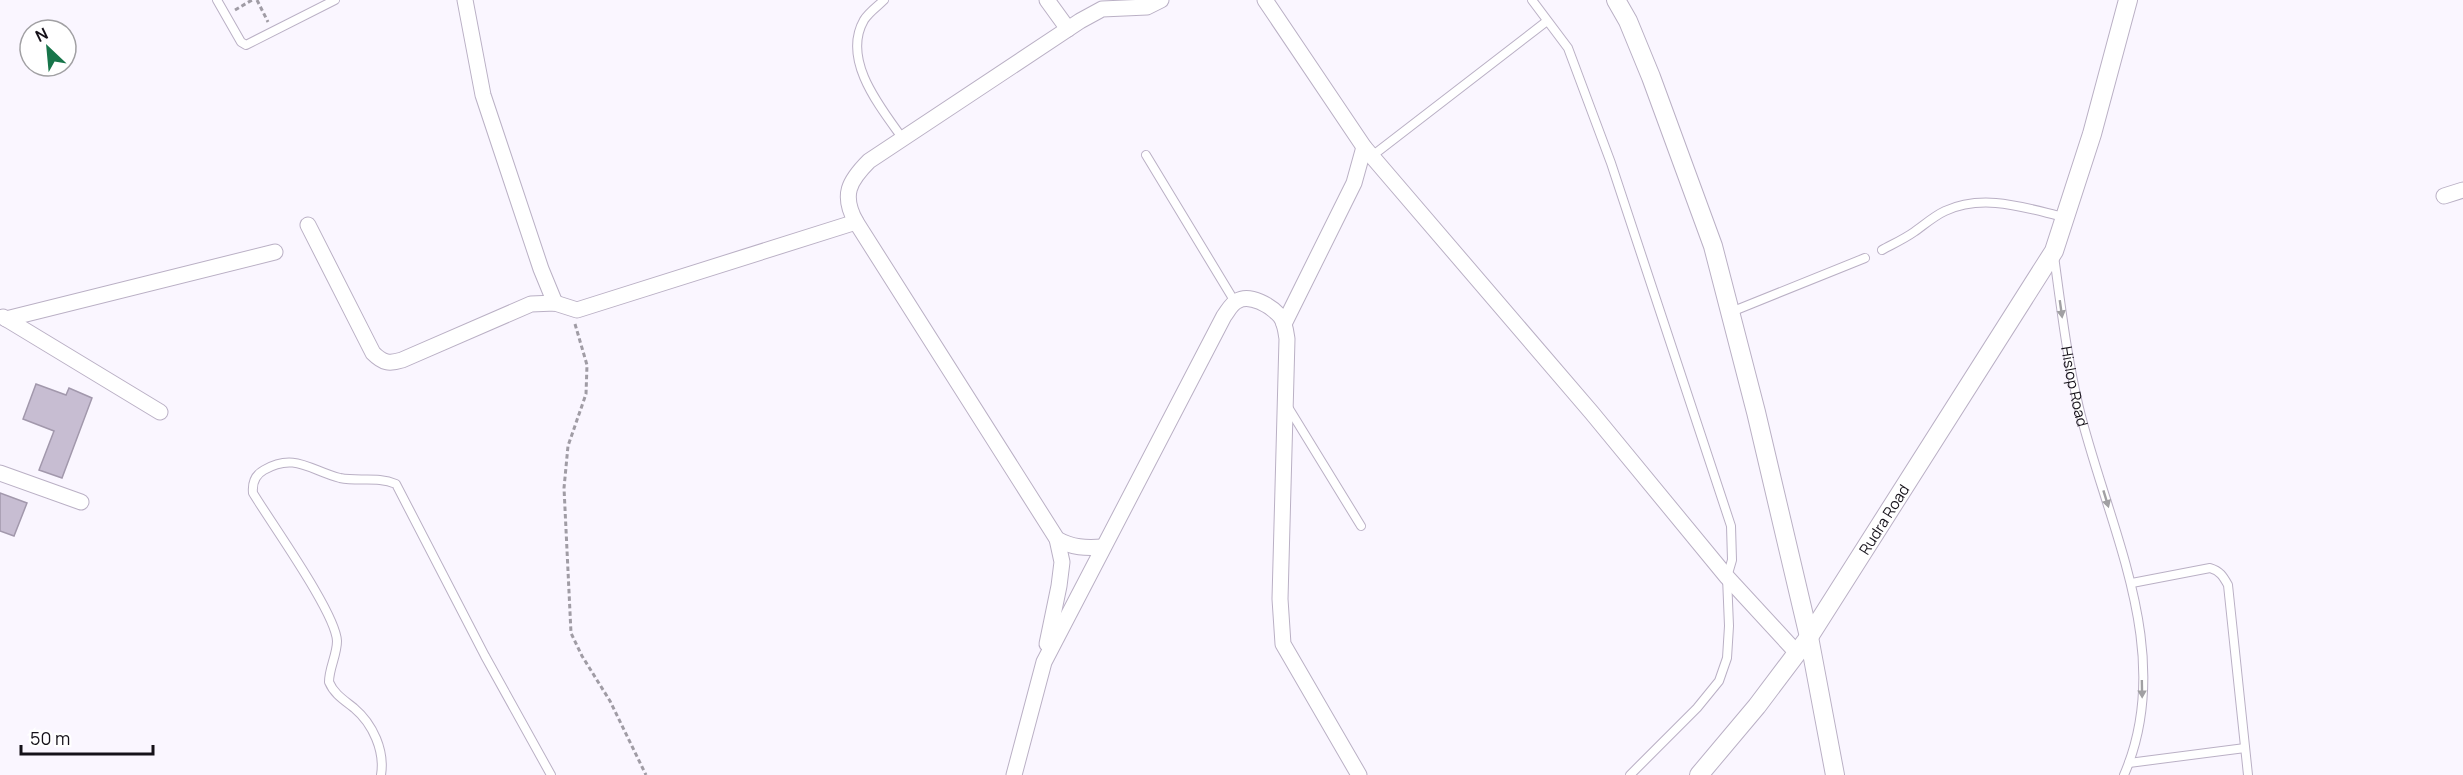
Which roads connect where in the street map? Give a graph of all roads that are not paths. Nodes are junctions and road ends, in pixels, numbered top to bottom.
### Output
1 (218, 0) edge
2 (335, 0) edge
3 (465, 0) edge
4 (884, 0) edge
5 (1047, 0) edge
6 (1161, 0) edge
7 (1265, 0) edge
8 (1532, 0) edge
9 (1616, 0) edge
10 (2128, 0) edge
11 (1547, 21) junction
12 (1068, 29) junction
13 (903, 139) junction
14 (1368, 151) junction
15 (1146, 155) dead end
16 (2463, 190) edge
17 (2445, 196) dead end
18 (2064, 217) junction
19 (856, 222) junction
20 (308, 225) dead end
21 (1882, 250) dead end
22 (2054, 251) junction
23 (275, 252) dead end
24 (1865, 258) dead end
25 (1235, 302) junction
26 (562, 306) junction
27 (1730, 313) junction
28 (3, 317) edge
29 (1284, 324) junction
30 (1286, 404) junction
31 (160, 412) dead end
32 (0, 472) edge
33 (81, 502) dead end
34 (1361, 526) dead end
35 (1057, 539) junction
36 (1103, 547) junction
37 (1727, 577) junction
38 (2132, 583) junction
39 (1809, 637) junction
40 (1797, 653) junction
41 (1044, 662) junction
42 (2245, 748) junction
43 (2129, 763) junction
44 (381, 775) edge
45 (551, 775) edge
46 (1014, 775) edge
47 (1359, 775) edge
48 (1629, 775) edge
49 (1699, 775) edge
50 (1835, 775) edge
51 (2124, 775) edge
52 (2248, 775) edge

1 - 2 lane
3 - 26 street
4 - 13 lane
5 - 12 street
6 - 12 street
7 - 14 street
8 - 11 lane
9 - 27 street
10 - 18 street, Hislop Road
11 - 14 lane
11 - 37 lane
12 - 13 street
13 - 19 street
14 - 29 street
14 - 37 street
15 - 25 lane
16 - 17 street
18 - 21 lane
18 - 22 street, Hislop Road
19 - 26 street
19 - 35 street
20 - 26 street
22 -> 38 lane, Hislop Road
22 - 39 street, Rudra Road
23 - 28 street
24 - 27 lane
25 - 29 street
25 - 36 street
27 - 39 street
28 - 31 street
29 - 30 street
30 - 34 lane
30 - 47 street
32 - 33 street
35 - 36 street
35 - 41 street
36 - 41 street
37 - 40 street
37 - 48 lane
38 - 42 lane
38 -> 43 lane, Hislop Road
39 - 40 street, Rudra Road
39 - 50 street
40 - 49 street, Rudra Road
41 - 46 street
42 - 43 lane
42 - 52 lane
43 - 51 lane, Hislop Road
44 - 45 lane

